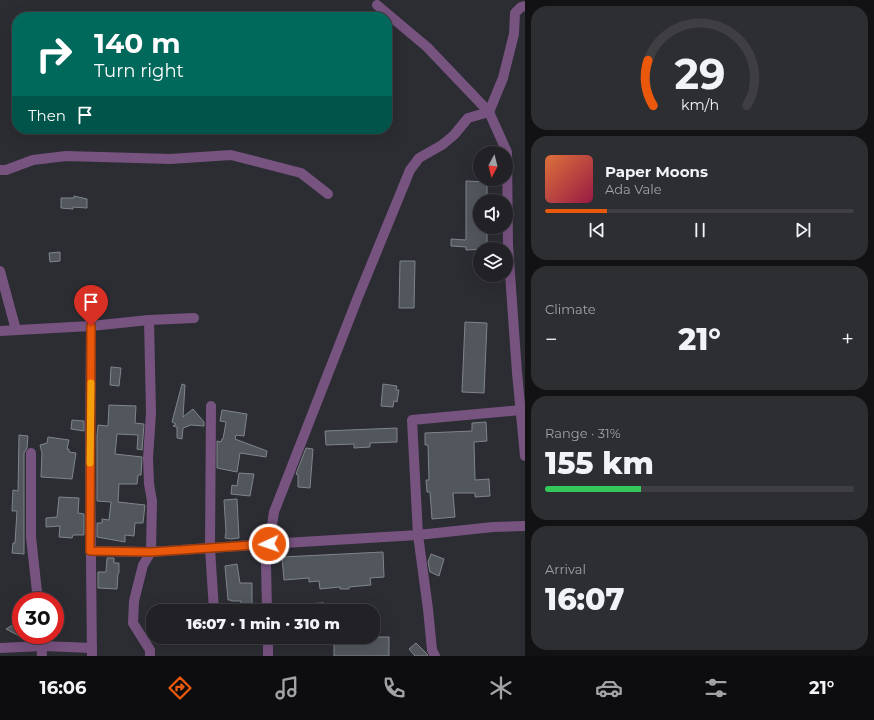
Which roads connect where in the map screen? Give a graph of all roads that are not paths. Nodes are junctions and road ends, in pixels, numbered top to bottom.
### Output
1 (377, 5) dead end
2 (525, 6) edge
3 (385, 12) edge
4 (392, 18) edge
5 (489, 112) junction
6 (0, 170) edge
7 (328, 194) dead end
8 (0, 271) edge
9 (194, 318) dead end
10 (149, 320) junction
11 (91, 326) junction
12 (16, 330) junction
13 (0, 331) edge
14 (211, 406) dead end
15 (521, 410) junction
16 (31, 453) dead end
17 (525, 456) edge
18 (525, 526) edge
19 (418, 535) junction
20 (284, 543) dead end
21 (269, 544) junction
22 (210, 548) junction
23 (90, 551) junction
24 (151, 552) junction
25 (37, 592) edge
26 (214, 604) edge
27 (267, 604) edge
28 (268, 644) edge
29 (0, 648) edge
30 (42, 651) edge
31 (92, 652) edge
32 (150, 656) edge
33 (268, 656) edge
34 (435, 656) edge

1 - 3 street
2 - 5 street
4 - 5 street
5 - 15 street
5 - 21 street
6 - 7 street
8 - 12 street
9 - 10 street
10 - 11 street
10 - 24 street
11 - 12 street
11 - 23 street
12 - 13 street
14 - 22 street
15 - 17 street
15 - 19 street
16 - 25 street
18 - 19 street
19 - 20 street
19 - 34 street
21 - 22 street
21 - 27 street
22 - 24 street
22 - 26 street
23 - 24 street
23 - 31 street
24 - 32 street
28 - 33 street
29 - 30 street
30 - 31 street

